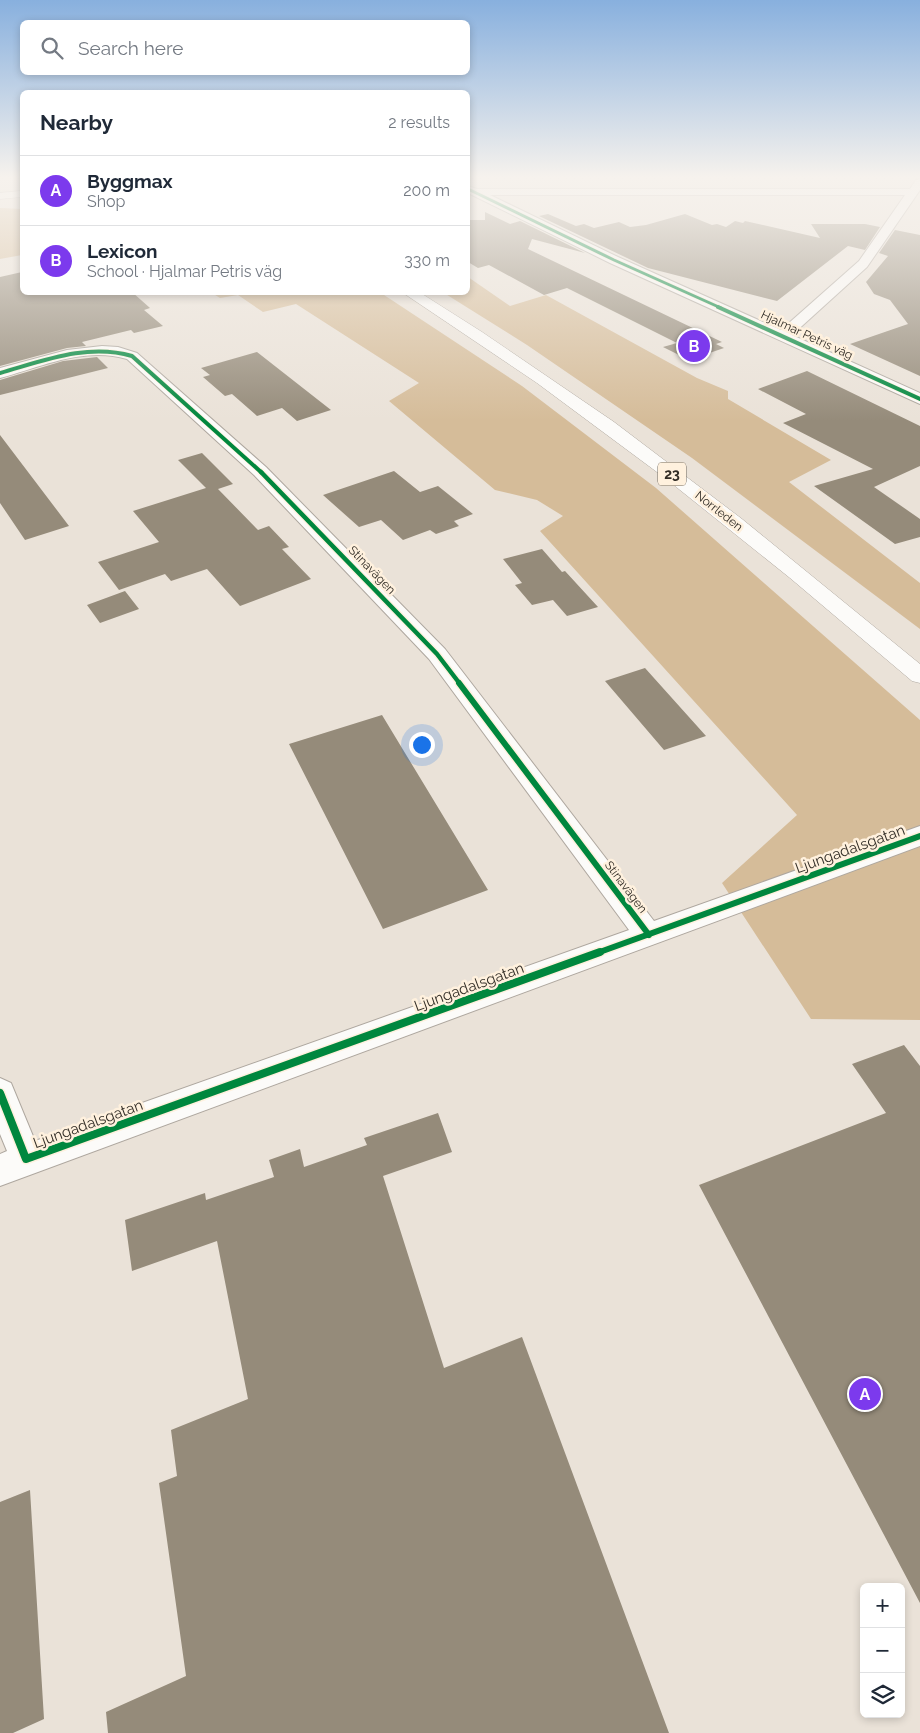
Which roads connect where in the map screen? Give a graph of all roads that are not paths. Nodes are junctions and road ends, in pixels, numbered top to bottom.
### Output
1 (612, 259) edge
2 (867, 259) edge
3 (414, 295) edge
4 (429, 295) edge
5 (783, 336) junction
6 (0, 372) edge
7 (920, 399) edge
8 (920, 658) edge
9 (920, 676) edge
10 (920, 836) edge
11 (649, 935) junction
12 (0, 1093) edge
13 (13, 1165) edge

1 - 5 street, Hjalmar Petris väg
2 - 5 street
3 - 9 highway, Norrleden / 23
4 - 8 highway, Norrleden / 23
5 - 7 street, Hjalmar Petris väg
6 - 11 street, Stinavägen
10 - 11 street, Ljungadalsgatan
11 - 13 street, Ljungadalsgatan
12 - 13 street

